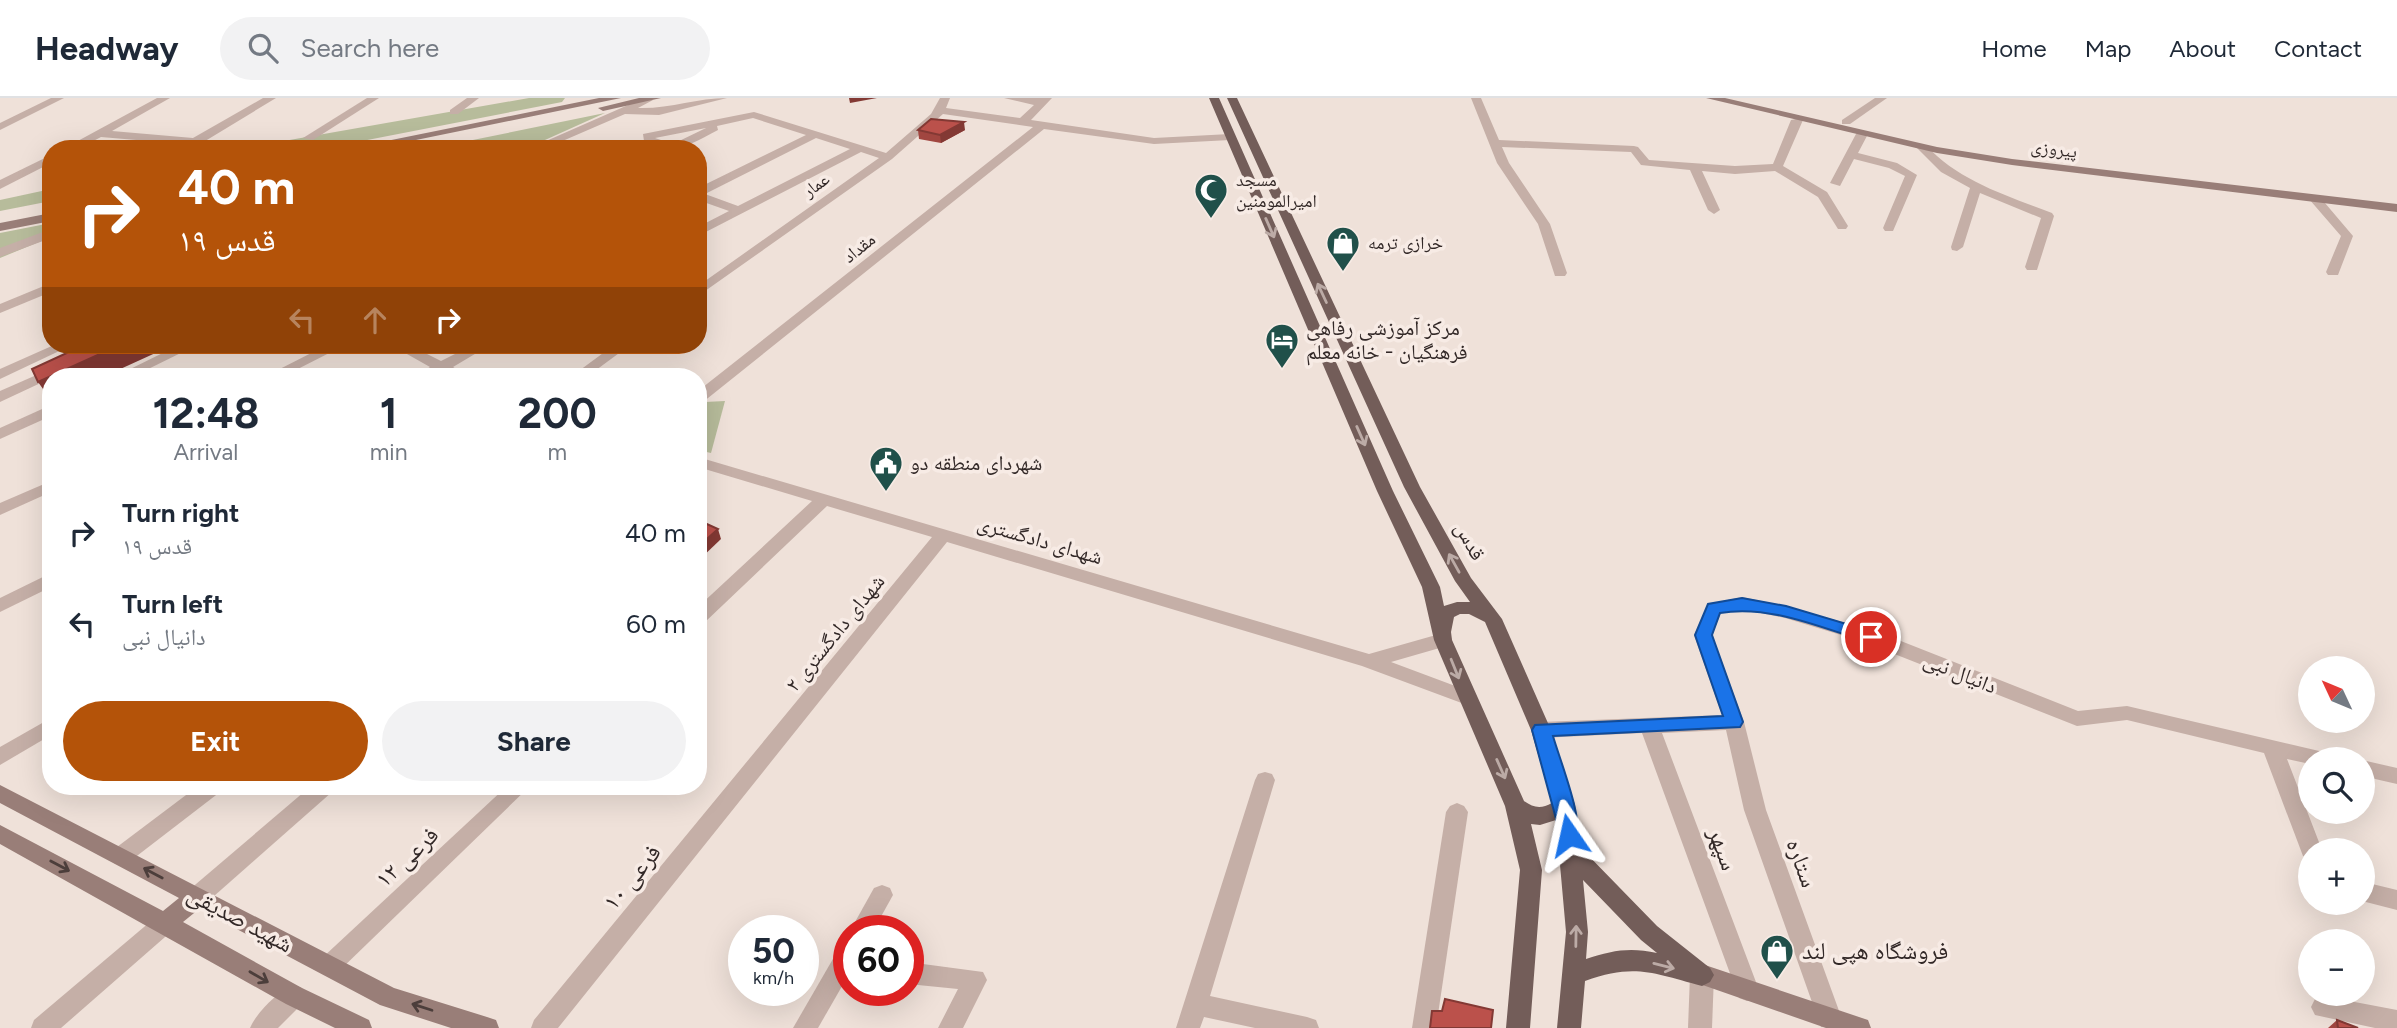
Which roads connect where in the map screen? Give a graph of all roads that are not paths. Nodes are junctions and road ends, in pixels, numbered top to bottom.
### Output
1 (59, 98) edge
2 (165, 98) edge
3 (271, 98) edge
4 (374, 98) edge
5 (474, 98) edge
6 (616, 98) edge
7 (722, 98) edge
8 (945, 98) edge
9 (1009, 98) edge
10 (1214, 98) edge
11 (1232, 98) edge
12 (1476, 98) edge
13 (1711, 98) edge
14 (1748, 98) edge
15 (1882, 98) edge
16 (652, 99) edge
17 (1045, 100) edge
18 (939, 110) junction
19 (621, 111) junction
20 (454, 112) dead end
21 (737, 118) junction
22 (1797, 120) junction
23 (1022, 122) junction
24 (1846, 122) junction
25 (1042, 125) junction
26 (0, 127) edge
27 (99, 133) junction
28 (816, 134) junction
29 (1862, 134) junction
30 (1230, 137) junction
31 (309, 138) dead end
32 (86, 140) edge
33 (174, 140) edge
34 (198, 140) edge
35 (399, 140) edge
36 (443, 140) edge
37 (555, 140) edge
38 (651, 140) edge
39 (691, 140) edge
40 (1496, 143) junction
41 (1922, 147) junction
42 (861, 148) junction
43 (1850, 155) junction
44 (888, 157) junction
45 (42, 163) edge
46 (1777, 167) junction
47 (1695, 169) junction
48 (2210, 181) junction
49 (1836, 183) dead end
50 (0, 185) edge
51 (1976, 187) junction
52 (707, 189) edge
53 (707, 198) edge
54 (2315, 199) junction
55 (2397, 199) edge
56 (2397, 208) edge
57 (1714, 209) dead end
58 (42, 210) edge
59 (740, 211) junction
60 (0, 218) edge
61 (42, 219) edge
62 (1842, 226) dead end
63 (0, 227) edge
64 (707, 228) edge
65 (1889, 228) dead end
66 (42, 237) edge
67 (1957, 247) dead end
68 (0, 253) edge
69 (2032, 267) dead end
70 (2333, 272) dead end
71 (1560, 273) dead end
72 (707, 286) edge
73 (42, 291) edge
74 (0, 309) edge
75 (46, 354) edge
76 (171, 354) edge
77 (319, 354) edge
78 (416, 354) edge
79 (466, 354) edge
80 (610, 354) edge
81 (74, 362) edge
82 (441, 367) joint
83 (61, 368) edge
84 (140, 368) edge
85 (291, 368) edge
86 (590, 368) edge
87 (0, 375) edge
88 (42, 377) edge
89 (707, 392) edge
90 (0, 397) edge
91 (42, 414) edge
92 (0, 434) edge
93 (707, 464) edge
94 (42, 490) edge
95 (824, 499) junction
96 (0, 510) edge
97 (943, 535) junction
98 (42, 584) edge
99 (0, 606) edge
100 (707, 610) edge
101 (1493, 619) junction
102 (1442, 635) junction
103 (1369, 661) junction
104 (1467, 698) junction
105 (1734, 722) junction
106 (1649, 725) junction
107 (1542, 730) junction
108 (42, 731) edge
109 (2272, 747) junction
110 (2298, 753) edge
111 (0, 757) edge
112 (762, 758) joint
113 (2375, 771) edge
114 (2397, 776) edge
115 (1265, 780) dead end
116 (0, 793) edge
117 (201, 795) edge
118 (315, 795) edge
119 (510, 795) edge
120 (1564, 805) junction
121 (1516, 806) junction
122 (1457, 812) dead end
123 (0, 834) edge
124 (2306, 838) edge
125 (1570, 851) junction
126 (121, 856) junction
127 (2375, 894) edge
128 (882, 895) dead end
129 (197, 897) junction
130 (2397, 900) edge
131 (870, 915) edge
132 (165, 923) junction
133 (329, 966) junction
134 (1574, 974) junction
135 (924, 975) edge
136 (1702, 975) junction
137 (833, 983) edge
138 (1746, 990) junction
139 (294, 996) junction
140 (1195, 1004) junction
141 (2323, 1007) dead end
142 (1830, 1019) junction
143 (2397, 1021) edge
144 (43, 1028) edge
145 (262, 1028) edge
146 (360, 1028) edge
147 (487, 1028) edge
148 (543, 1028) edge
149 (805, 1028) edge
150 (950, 1028) edge
151 (1188, 1028) edge
152 (1307, 1028) edge
153 (1424, 1028) edge
154 (1518, 1028) edge
155 (1569, 1028) edge
156 (1700, 1028) edge
157 (1859, 1028) edge

1 - 26 street
2 - 27 street
3 - 34 street
4 - 31 street
5 - 20 street
6 - 35 main road
7 - 19 street
8 - 18 street, عمار
9 - 17 street
10 - 30 main road
101 -> 11 main road, قدس
12 - 40 street
13 - 22 main road, پیروزی
14 - 24 main road, پیروزی
15 - 24 street
16 - 19 street
16 - 36 main road
17 - 23 street
18 - 23 street
18 - 44 street, عمار
19 - 37 street
21 - 28 street
21 - 38 street
21 - 39 street
22 - 29 main road, پیروزی
22 - 46 street
23 - 25 street
24 - 48 main road, پیروزی
25 - 30 street
25 - 89 street, مقداد
27 - 32 street
27 - 33 street
28 - 42 street
28 - 52 street
29 - 41 main road, پیروزی
29 - 43 street
30 -> 102 main road
40 - 47 street
40 - 71 street
41 - 48 main road, پیروزی
41 - 51 street
42 - 44 street
42 - 59 street
43 - 49 street
43 - 65 street
44 - 72 street, عمار
45 - 50 street
46 - 47 street
46 - 62 street
47 - 57 street
48 - 54 main road, پیروزی
48 - 55 main road, پیروزی
51 - 67 street
51 - 69 street
53 - 59 street
54 - 56 main road, پیروزی
54 - 70 street
58 - 60 main road
59 - 64 street
61 - 63 main road
66 - 68 street
73 - 74 street
75 - 87 street
76 - 84 street
77 - 85 street
78 - 82 street
79 - 82 street
80 - 86 street
81 - 83 street
88 - 90 street
91 - 92 street
93 - 95 street, شهدای دادگستری
94 - 96 street
95 - 97 street, شهدای دادگستری
95 - 100 street
97 - 103 street, شهدای دادگستری
97 - 112 street, شهدای دادگستری ۲
98 - 99 street
101 - 102 main road
101 - 107 main road, قدس
102 - 103 street
102 -> 104 main road
103 - 104 street, شهدای دادگستری
104 -> 121 main road
105 - 106 street
105 - 109 street, دانیال نبی
105 - 142 street, ستاره
106 - 107 street
106 - 138 street, سپهر
107 - 120 main road, قدس
108 - 111 street
109 - 110 street, دانیال نبی
109 - 124 street
112 - 148 street, فرعی ۱۰
113 - 114 street
115 - 140 street
116 - 126 main road, شهید صدیقی
117 - 126 street
118 - 129 street
119 - 133 street, فرعی ۱۲
120 - 121 main road
120 - 125 main road, قدس
121 - 154 main road
122 - 153 street
123 -> 132 main road, شهید صدیقی
134 -> 125 main road, قدس
125 - 136 main road
129 -> 126 main road, شهید صدیقی
127 - 130 street
128 - 131 street
129 - 132 main road
129 - 133 main road, شهید صدیقی
132 -> 139 main road, شهید صدیقی
132 - 144 street
147 -> 133 main road, شهید صدیقی
134 -> 136 main road
134 - 155 main road, قدس
135 - 150 street
136 - 138 main road
136 - 156 street
137 - 149 street
138 - 142 main road
139 - 145 street
139 - 146 main road, شهید صدیقی
140 - 151 street
140 - 152 street
141 - 143 street
142 - 157 main road

